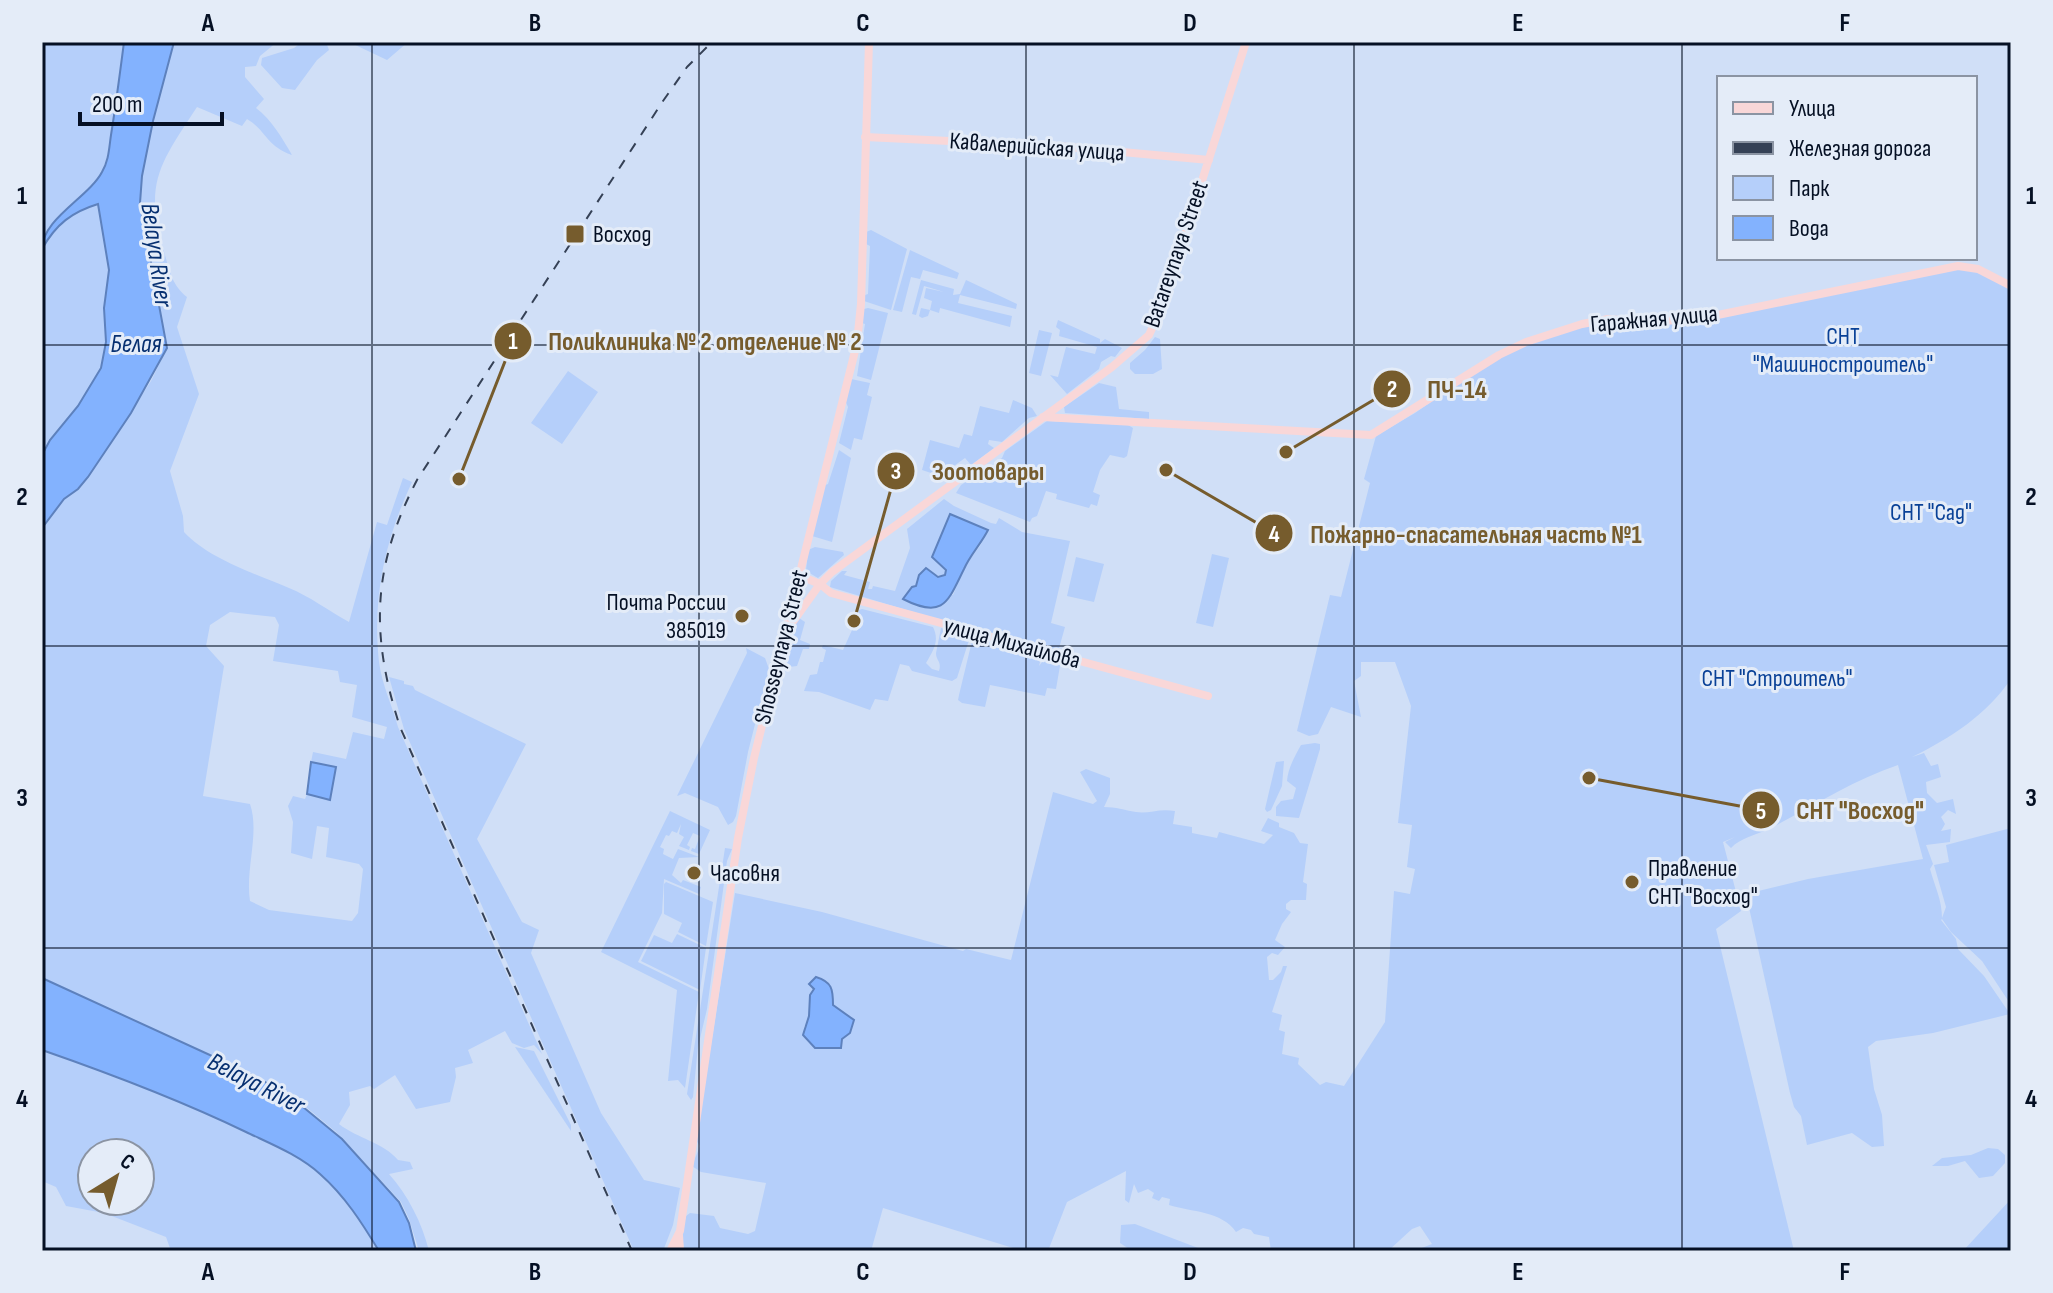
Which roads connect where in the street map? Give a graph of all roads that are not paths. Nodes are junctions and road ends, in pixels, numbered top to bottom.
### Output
1 (869, 42) edge
2 (1246, 42) edge
3 (865, 137) junction
4 (1209, 160) junction
5 (2011, 286) edge
6 (1043, 417) junction
7 (798, 575) junction
8 (820, 584) junction
9 (785, 633) junction
10 (1208, 696) dead end
11 (680, 1231) junction
12 (670, 1251) edge
13 (680, 1251) edge

1 - 3 main road, Shosseynaya Street
2 - 4 main road, Batareynaya Street
3 - 4 main road, Кавалерийская улица
3 - 7 main road, Shosseynaya Street
4 - 6 main road, Batareynaya Street
5 - 6 main road, Гаражная улица
6 - 8 main road, Batareynaya Street
7 - 8 main road, улица Михайлова
7 - 9 main road, Shosseynaya Street
8 - 9 main road, Batareynaya Street
8 - 10 main road, улица Михайлова
9 - 11 main road, Shosseynaya Street
11 - 12 main road, Shosseynaya Street
11 - 13 main road

